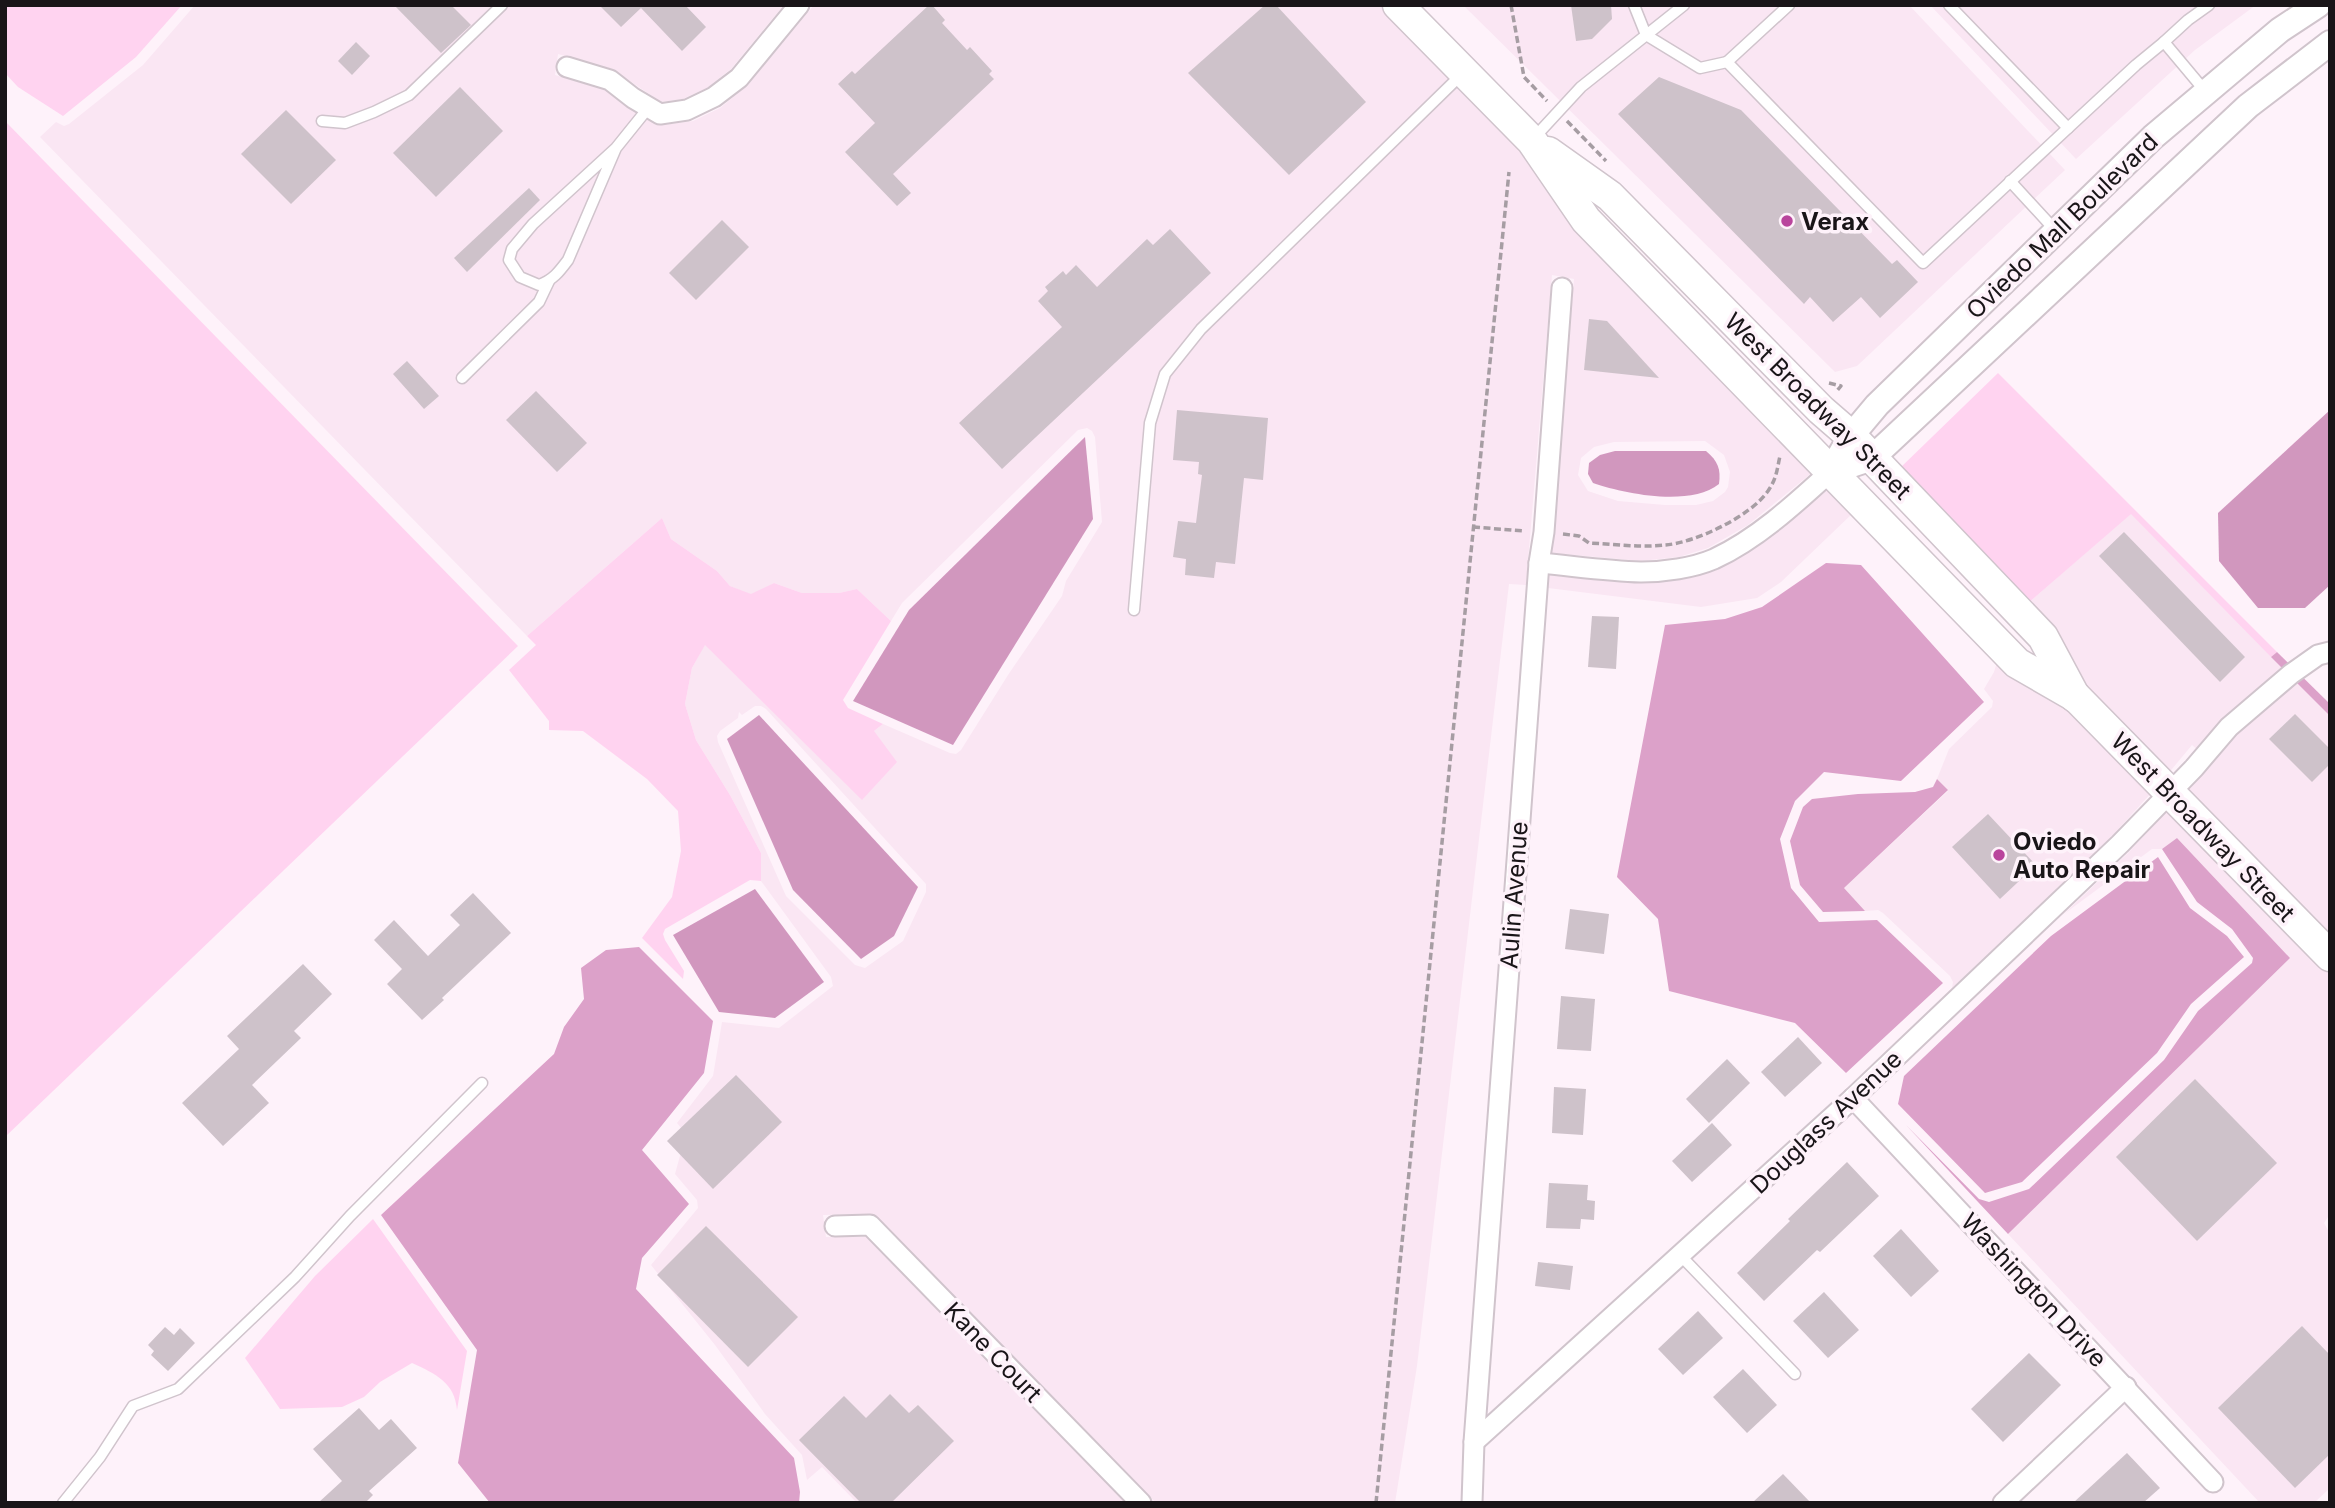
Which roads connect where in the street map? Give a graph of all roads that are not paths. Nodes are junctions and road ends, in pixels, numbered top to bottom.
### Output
1 (502, 5) edge
2 (799, 5) edge
3 (1634, 5) edge
4 (1684, 5) edge
5 (1789, 5) edge
6 (1949, 5) edge
7 (2209, 5) edge
8 (2318, 5) edge
9 (1412, 10) edge
10 (1646, 35) junction
11 (2165, 42) junction
12 (2330, 43) edge
13 (1727, 62) junction
14 (567, 67) dead end
15 (1464, 72) junction
16 (2206, 92) junction
17 (649, 107) junction
18 (322, 121) dead end
19 (2068, 128) junction
20 (1532, 141) junction
21 (616, 148) junction
22 (2010, 181) junction
23 (2057, 231) junction
24 (549, 281) junction
25 (1562, 288) dead end
26 (462, 378) dead end
27 (1851, 436) junction
28 (1872, 458) junction
29 (1830, 472) junction
30 (1539, 563) junction
31 (1134, 610) dead end
32 (2330, 652) edge
33 (2076, 697) junction
34 (2169, 792) junction
35 (2330, 956) edge
36 (482, 1083) dead end
37 (1853, 1098) junction
38 (835, 1226) dead end
39 (1680, 1255) junction
40 (1795, 1374) dead end
41 (2126, 1387) junction
42 (1474, 1442) junction
43 (2213, 1482) dead end
44 (63, 1503) edge
45 (1141, 1503) edge
46 (1472, 1503) edge
47 (2003, 1503) edge

1 - 18 lane
2 - 17 street
3 - 10 lane
4 - 10 lane
5 - 13 lane
6 - 19 lane
7 - 11 lane
8 - 16 street, Oviedo Mall Boulevard
9 - 15 main road, West Broadway Street
10 - 13 lane
10 - 20 lane
11 - 16 lane
11 - 19 lane
12 - 28 street, Oviedo Mall Boulevard
13 - 22 lane
14 - 17 street
15 - 20 main road, West Broadway Street
15 - 31 lane
16 - 23 street, Oviedo Mall Boulevard
17 - 21 lane
19 - 22 lane
20 - 27 main road, West Broadway Street
20 - 29 main road, West Broadway Street
21 - 24 lane
21 - 24 lane
22 - 23 lane
23 - 27 street, Oviedo Mall Boulevard
24 - 26 lane
25 - 30 street, Aulin Avenue
27 - 28 main road, West Broadway Street
27 - 29 street, Oviedo Mall Boulevard
28 - 29 street, Oviedo Mall Boulevard
28 - 33 main road, West Broadway Street
29 - 30 street, Oviedo Mall Boulevard
29 - 33 main road, West Broadway Street
30 - 42 street, Aulin Avenue
32 - 34 street, Douglass Avenue
33 - 34 main road, West Broadway Street
34 - 35 main road, West Broadway Street
34 - 37 street, Douglass Avenue
36 - 44 lane
37 - 39 street, Douglass Avenue
37 - 41 street, Washington Drive
38 - 45 street, Kane Court
39 - 40 lane
39 - 42 street, Douglass Avenue
41 - 43 street, Washington Drive
41 - 47 street
42 - 46 street, Aulin Avenue

